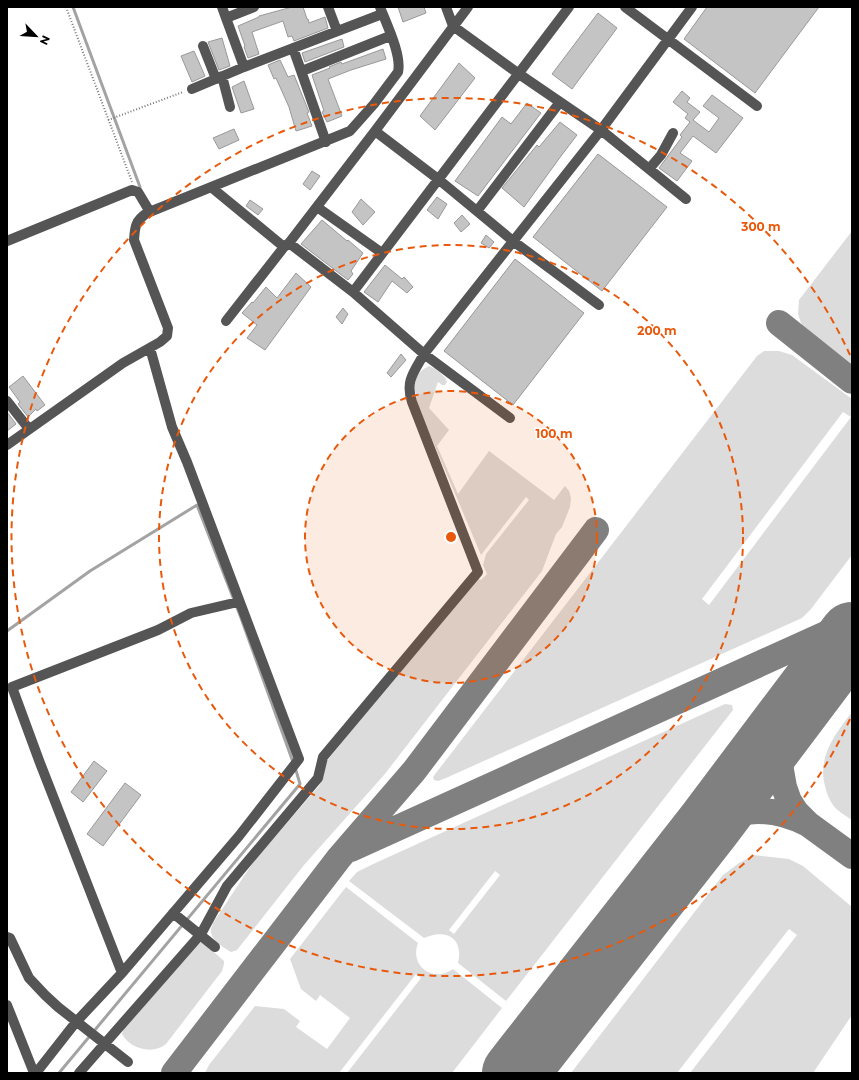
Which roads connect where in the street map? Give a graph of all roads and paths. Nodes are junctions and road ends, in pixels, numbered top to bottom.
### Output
1 (66, 7) edge
2 (222, 7) edge
3 (254, 7) edge
4 (328, 7) edge
5 (446, 7) edge
6 (468, 7) edge
7 (569, 7) edge
8 (625, 7) edge
9 (692, 7) edge
10 (381, 10) edge
11 (226, 18) junction
12 (453, 26) junction
13 (337, 31) junction
14 (390, 36) junction
15 (668, 40) junction
16 (203, 46) dead end
17 (294, 48) junction
18 (244, 67) junction
19 (302, 71) junction
20 (519, 74) junction
21 (219, 77) junction
22 (192, 89) joint
23 (560, 102) junction
24 (757, 106) dead end
25 (230, 107) dead end
26 (108, 120) junction
27 (601, 130) junction
28 (375, 131) junction
29 (673, 133) dead end
30 (326, 142) junction
31 (649, 169) junction
32 (438, 179) junction
33 (132, 183) dead end
34 (211, 187) junction
35 (686, 199) dead end
36 (317, 207) junction
37 (477, 211) junction
38 (150, 212) junction
39 (7, 241) edge
40 (513, 241) junction
41 (286, 245) junction
42 (382, 254) junction
43 (353, 292) junction
44 (599, 305) dead end
45 (226, 321) dead end
46 (150, 348) junction
47 (424, 354) junction
48 (7, 401) edge
49 (510, 418) dead end
50 (29, 430) junction
51 (7, 445) edge
52 (238, 602) junction
53 (173, 913) junction
54 (201, 934) junction
55 (7, 937) edge
56 (215, 947) dead end
57 (122, 973) junction
58 (7, 1005) edge
59 (76, 1022) junction
60 (104, 1044) junction
61 (128, 1062) dead end
62 (35, 1073) edge
63 (79, 1073) edge

1 - 26 path
2 - 11 street
3 - 11 street
4 - 13 street
5 - 12 street
6 - 12 street
7 - 20 street
8 - 15 street
9 - 15 street
10 - 13 street
10 - 14 street
11 - 18 street
12 - 20 street
12 - 28 street
13 - 17 street
14 - 19 street
14 - 30 street
15 - 24 street
15 - 27 street
16 - 21 street
17 - 18 street
17 - 19 street
18 - 21 street
19 - 30 street
20 - 23 street
20 - 32 street
21 - 22 street
21 - 25 street
22 - 26 path
23 - 27 street
23 - 37 street
26 - 33 path
27 - 31 street
27 - 40 street
28 - 32 street
28 - 36 street
29 - 31 street
30 - 34 street
31 - 35 street
32 - 37 street
32 - 42 street
34 - 38 street
34 - 41 street
36 - 41 street
36 - 42 street
37 - 40 street
38 - 39 street
38 - 46 street
40 - 44 street
40 - 47 street
41 - 43 street
41 - 45 street
42 - 43 street
43 - 47 street
46 - 50 street
46 - 52 street
47 - 49 street
47 - 54 street
48 - 50 street
50 - 51 street
52 - 53 street
52 - 57 street
53 - 54 street
53 - 57 street
54 - 56 street
54 - 60 street
55 - 59 street
57 - 59 street
58 - 62 street
59 - 60 street
59 - 62 street
60 - 61 street
60 - 63 street

